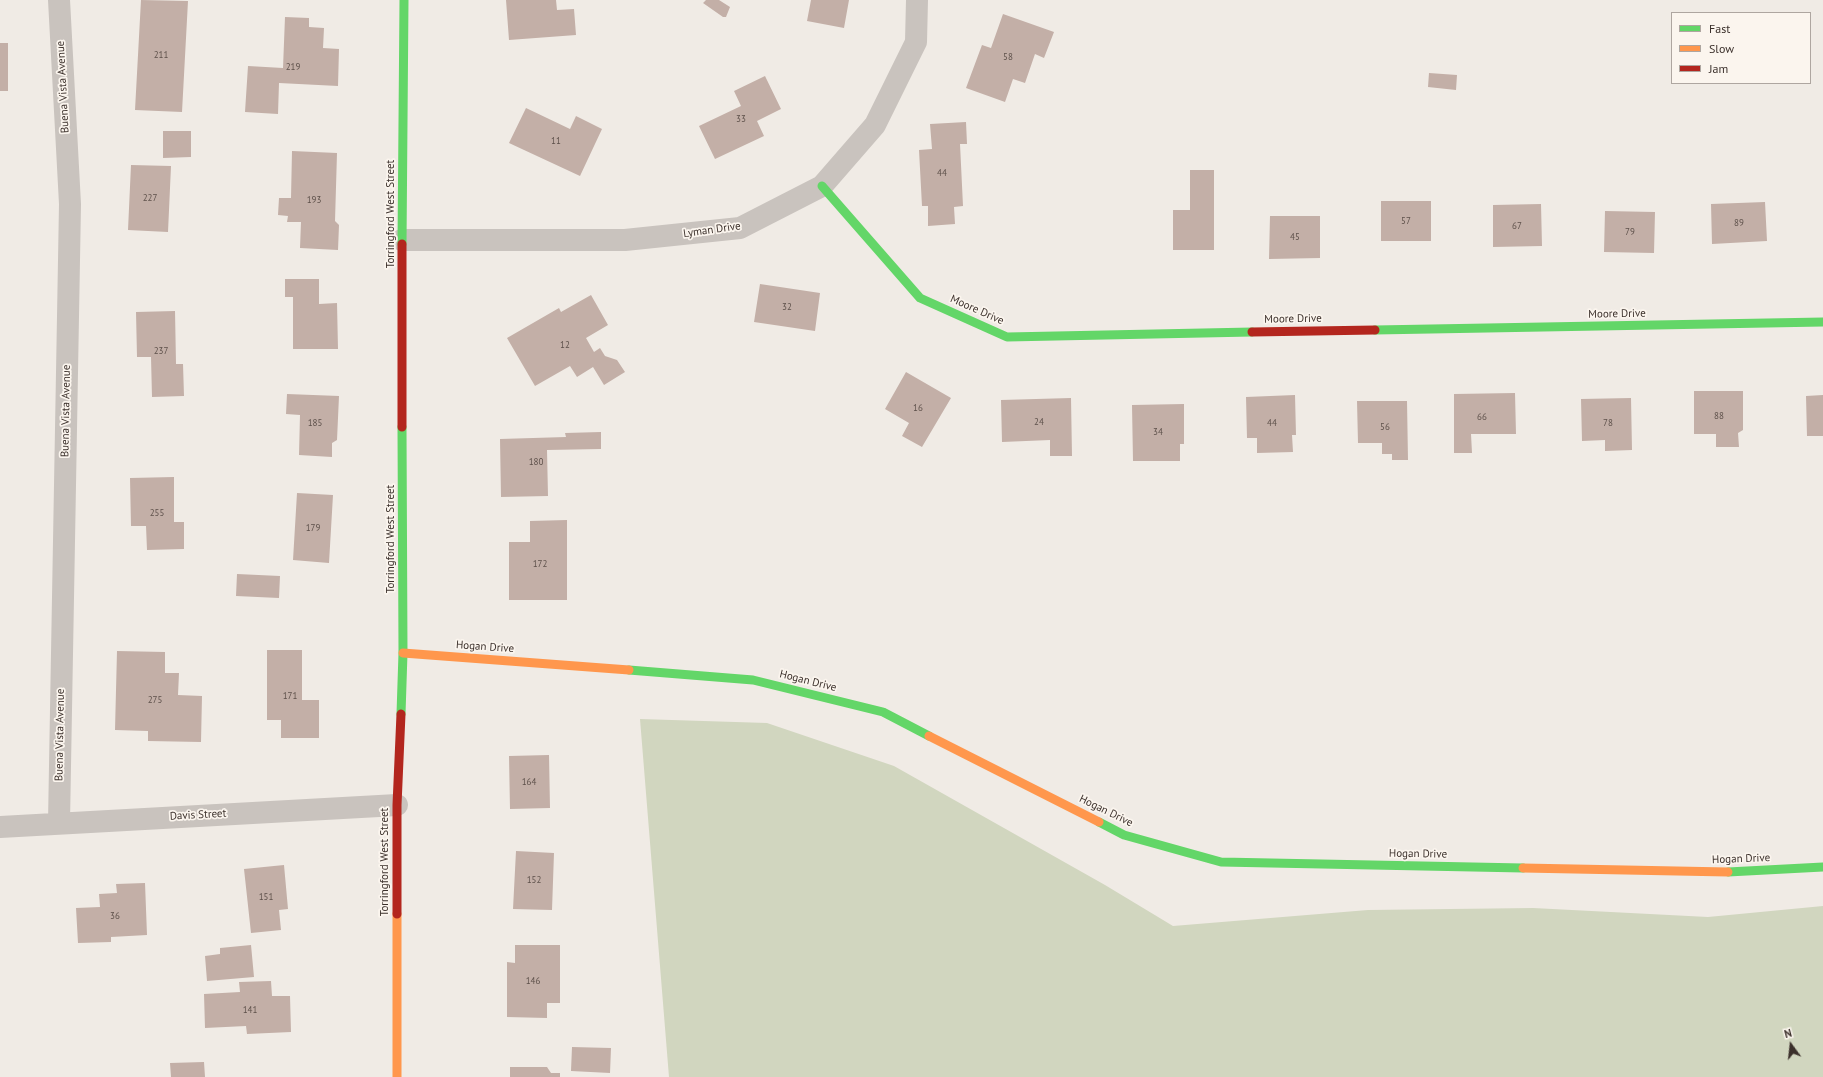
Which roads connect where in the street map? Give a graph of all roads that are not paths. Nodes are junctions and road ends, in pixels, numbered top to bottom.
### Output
1 (58, 0) edge
2 (404, 0) edge
3 (917, 0) edge
4 (822, 186) junction
5 (402, 240) junction
6 (1823, 322) edge
7 (403, 653) junction
8 (396, 805) junction
9 (59, 822) junction
10 (0, 827) edge
11 (1823, 867) edge
12 (397, 1077) edge

1 - 9 street, Buena Vista Avenue
2 - 5 street, Torringford West Street
3 - 4 street, Lyman Drive
4 - 5 street, Lyman Drive
4 - 6 street, Moore Drive
5 - 7 street, Torringford West Street
7 - 8 street, Torringford West Street
7 - 11 street, Hogan Drive
8 - 9 street, Davis Street
8 - 12 street, Torringford West Street
9 - 10 street, Davis Street

